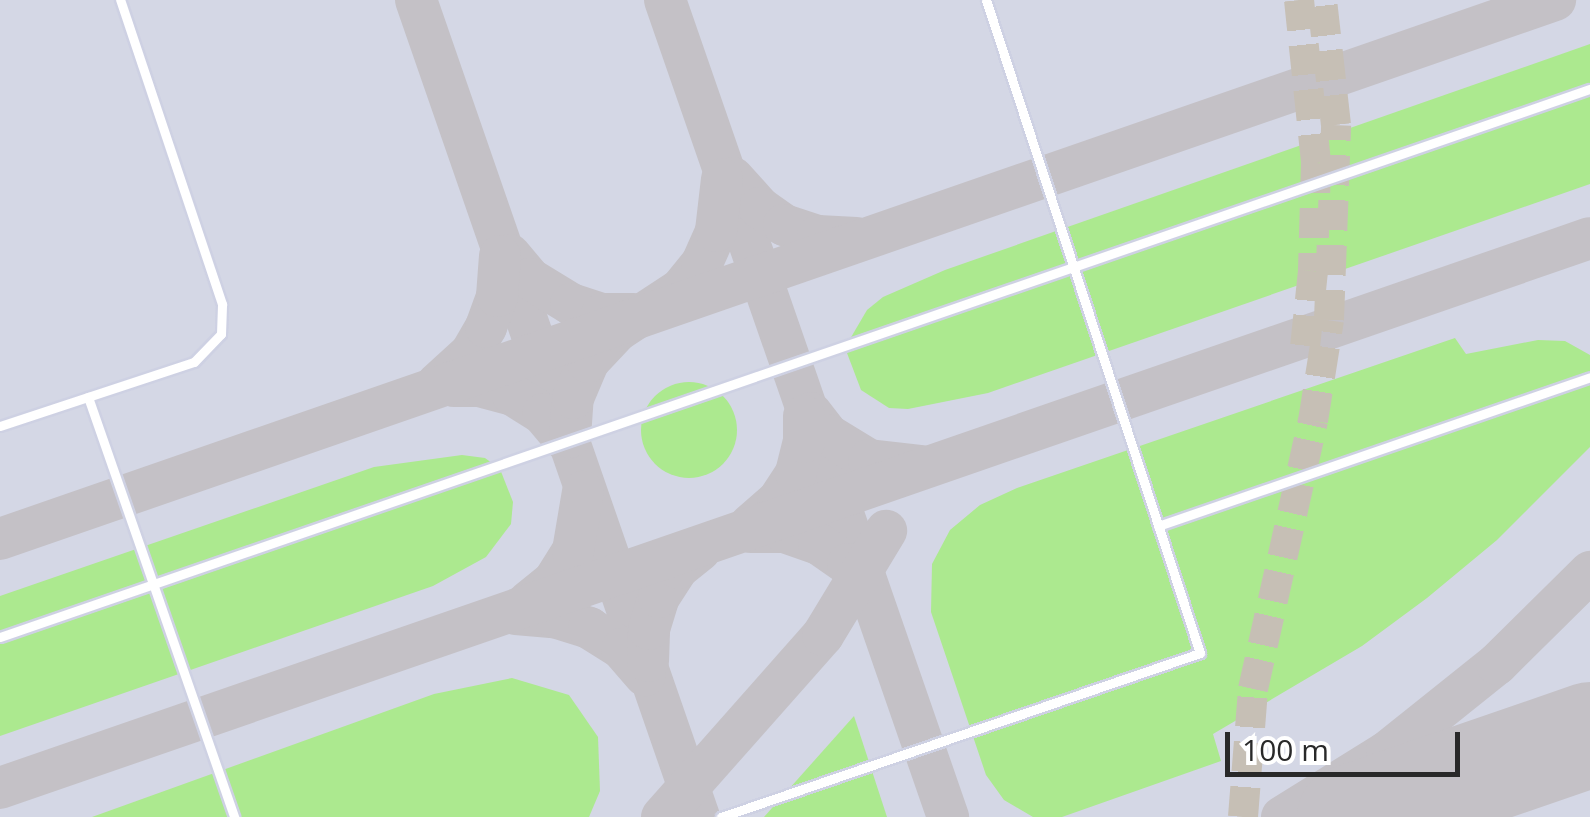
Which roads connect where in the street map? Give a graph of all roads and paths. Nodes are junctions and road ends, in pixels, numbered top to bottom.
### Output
1 (120, 0) edge
2 (986, 0) edge
3 (1590, 88) edge
4 (1073, 266) junction
5 (1590, 376) edge
6 (88, 397) junction
7 (0, 426) edge
8 (1158, 526) junction
9 (153, 584) junction
10 (0, 637) edge
11 (234, 817) edge
12 (721, 817) edge

1 - 6 lane
2 - 4 lane
3 - 4 lane
4 - 8 lane
4 - 9 lane
5 - 8 lane
6 - 7 lane
6 - 9 lane
8 - 12 lane
9 - 10 lane
9 - 11 lane

